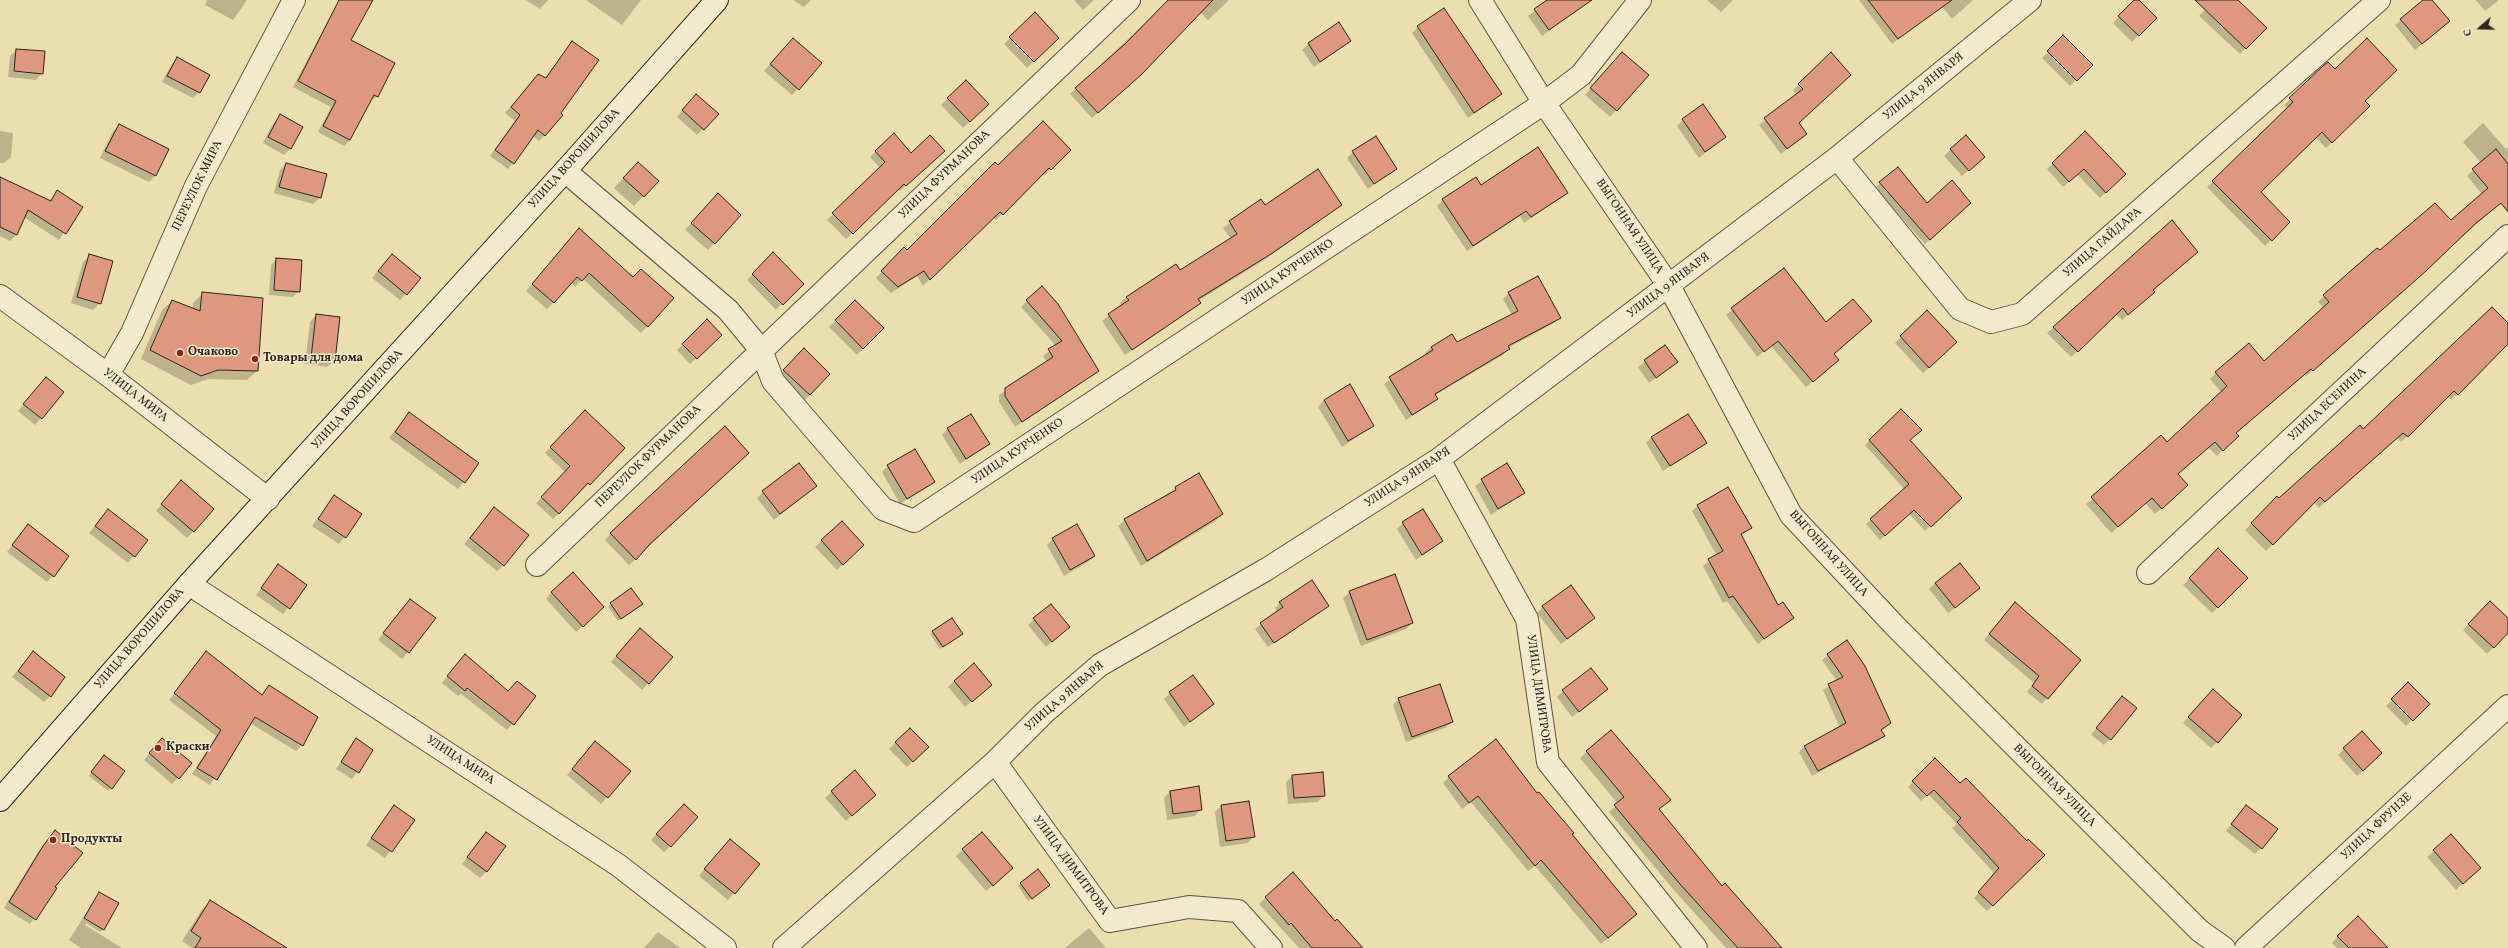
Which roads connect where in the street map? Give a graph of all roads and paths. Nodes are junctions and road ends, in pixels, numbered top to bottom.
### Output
1 (294, 0) edge
2 (717, 0) edge
3 (1129, 0) edge
4 (1480, 0) edge
5 (1640, 0) edge
6 (2030, 0) edge
7 (2379, 0) edge
8 (1544, 103) junction
9 (1837, 158) junction
10 (565, 171) junction
11 (2508, 236) edge
12 (1669, 286) junction
13 (0, 296) edge
14 (761, 350) junction
15 (108, 375) junction
16 (1439, 459) junction
17 (268, 499) junction
18 (537, 565) dead end
19 (2148, 573) dead end
20 (189, 584) junction
21 (2508, 706) edge
22 (995, 762) junction
23 (0, 800) edge
24 (725, 948) edge
25 (784, 948) edge
26 (1271, 948) edge
27 (1696, 948) edge
28 (2224, 948) edge
29 (2246, 948) edge

1 - 15 street, ПЕРЕУЛОК МИРА
2 - 10 street, УЛИЦА ВОРОШИЛОВА
3 - 14 street, УЛИЦА ФУРМАНОВА
4 - 8 street, ВЫГОННАЯ УЛИЦА
5 - 8 street, УЛИЦА КУРЧЕНКО
6 - 9 street, УЛИЦА 9 ЯНВАРЯ
7 - 9 street, УЛИЦА ГАЙДАРА
8 - 12 street, ВЫГОННАЯ УЛИЦА
8 - 14 street, УЛИЦА КУРЧЕНКО
9 - 12 street, УЛИЦА 9 ЯНВАРЯ
10 - 14 street
10 - 17 street, УЛИЦА ВОРОШИЛОВА
11 - 19 street, УЛИЦА ЕСЕНИНА
12 - 16 street, УЛИЦА 9 ЯНВАРЯ
12 - 28 street, ВЫГОННАЯ УЛИЦА
13 - 15 street, УЛИЦА МИРА
14 - 18 street, ПЕРЕУЛОК ФУРМАНОВА
15 - 17 street, УЛИЦА МИРА
16 - 22 street, УЛИЦА 9 ЯНВАРЯ
16 - 27 street, УЛИЦА ДИМИТРОВА
17 - 20 street, УЛИЦА ВОРОШИЛОВА
20 - 23 street, УЛИЦА ВОРОШИЛОВА
20 - 24 street, УЛИЦА МИРА
21 - 29 street, УЛИЦА ФРУНЗЕ
22 - 25 street, УЛИЦА 9 ЯНВАРЯ
22 - 26 street, УЛИЦА ДИМИТРОВА

